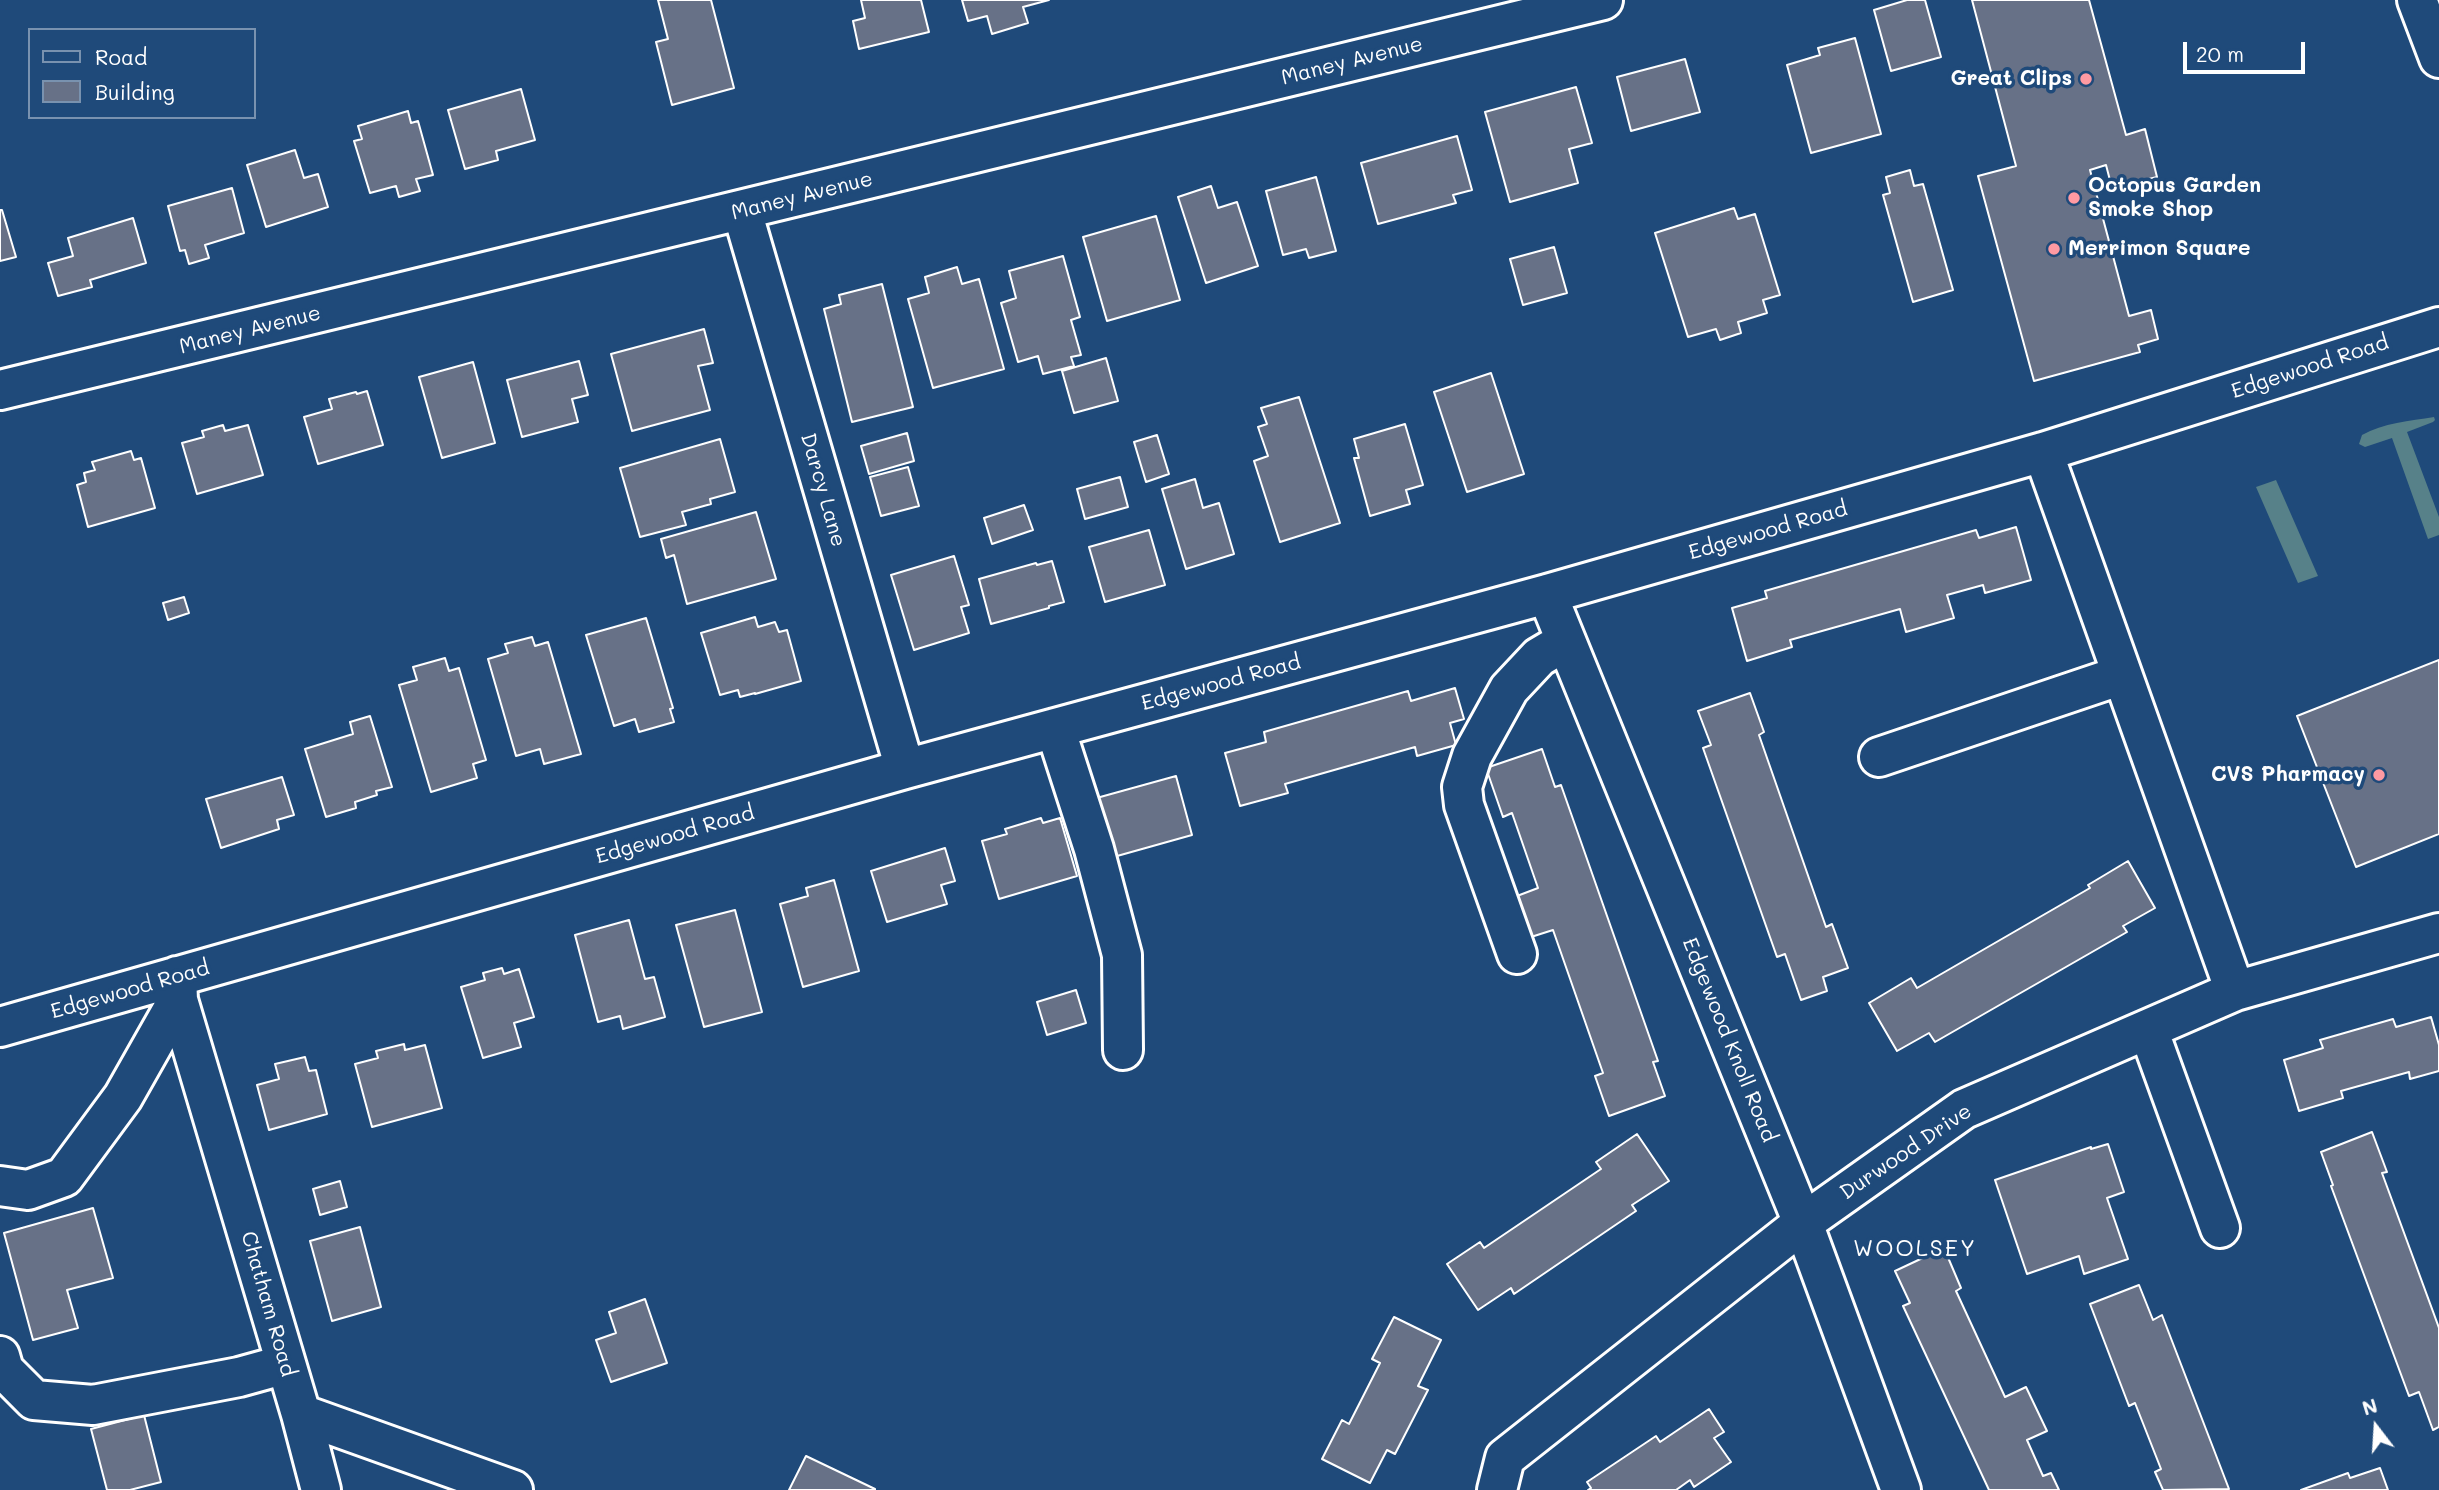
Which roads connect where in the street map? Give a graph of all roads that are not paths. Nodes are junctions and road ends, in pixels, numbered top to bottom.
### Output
1 (1603, 0) edge
2 (2417, 0) edge
3 (2439, 58) edge
4 (742, 211) junction
5 (2439, 327) edge
6 (0, 390) edge
7 (2043, 452) junction
8 (1547, 594) junction
9 (1566, 641) junction
10 (2122, 675) junction
11 (1055, 728) junction
12 (1879, 757) dead end
13 (905, 769) junction
14 (2437, 938) edge
15 (1517, 954) dead end
16 (177, 988) junction
17 (2235, 991) junction
18 (0, 1027) edge
19 (2148, 1029) junction
20 (1123, 1050) dead end
21 (0, 1186) edge
22 (1803, 1223) junction
23 (2220, 1228) dead end
24 (0, 1356) edge
25 (286, 1364) junction
26 (301, 1414) junction
27 (321, 1490) edge
28 (513, 1490) edge
29 (1497, 1490) edge
30 (1901, 1490) edge

1 - 4 street, Maney Avenue
2 - 3 street
4 - 6 street, Maney Avenue
4 - 13 street, Darcy Lane
5 - 7 street, Edgewood Road
7 - 8 street, Edgewood Road
7 - 10 street
8 - 9 street, Edgewood Knoll Road
8 - 11 street, Edgewood Road
9 - 15 street
9 - 22 street, Edgewood Knoll Road
10 - 12 street
10 - 17 street
11 - 13 street, Edgewood Road
11 - 20 street
13 - 16 street, Edgewood Road
14 - 17 street, Durwood Drive
16 - 18 street, Edgewood Road
16 - 21 street
16 - 25 street, Chatham Road
17 - 19 street, Durwood Drive
19 - 22 street, Durwood Drive
19 - 23 street
22 - 29 street, Durwood Drive
22 - 30 street, Edgewood Knoll Road
24 - 25 street
25 - 26 street, Chatham Road
26 - 27 street, Chatham Road
26 - 28 street

